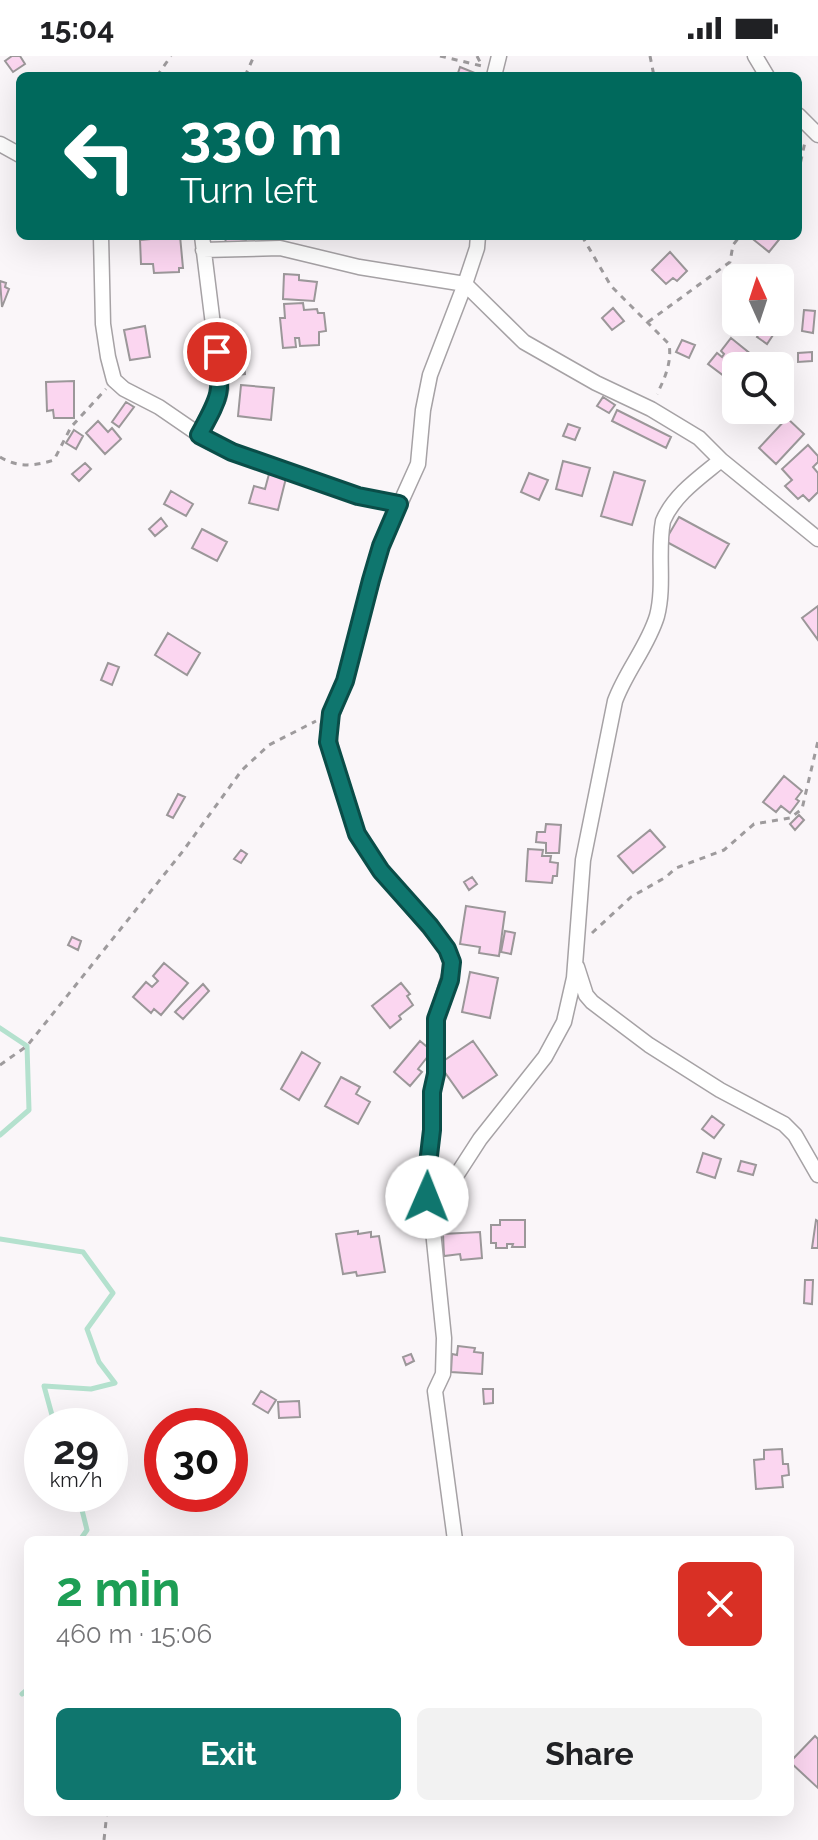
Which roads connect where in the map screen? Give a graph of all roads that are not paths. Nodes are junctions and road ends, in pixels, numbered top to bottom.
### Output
1 (802, 120) edge
2 (818, 135) edge
3 (101, 240) edge
4 (478, 240) edge
5 (202, 243) edge
6 (465, 284) junction
7 (199, 435) junction
8 (721, 460) junction
9 (399, 504) junction
10 (818, 539) edge
11 (575, 963) junction
12 (818, 1175) edge
13 (432, 1221) junction
14 (454, 1536) edge

1 - 2 street
3 - 7 street
4 - 6 street
5 - 6 street
5 - 7 street
6 - 8 street
6 - 9 street
7 - 9 street
8 - 10 street
8 - 11 street
9 - 13 street
11 - 12 street
11 - 13 street
13 - 14 street

